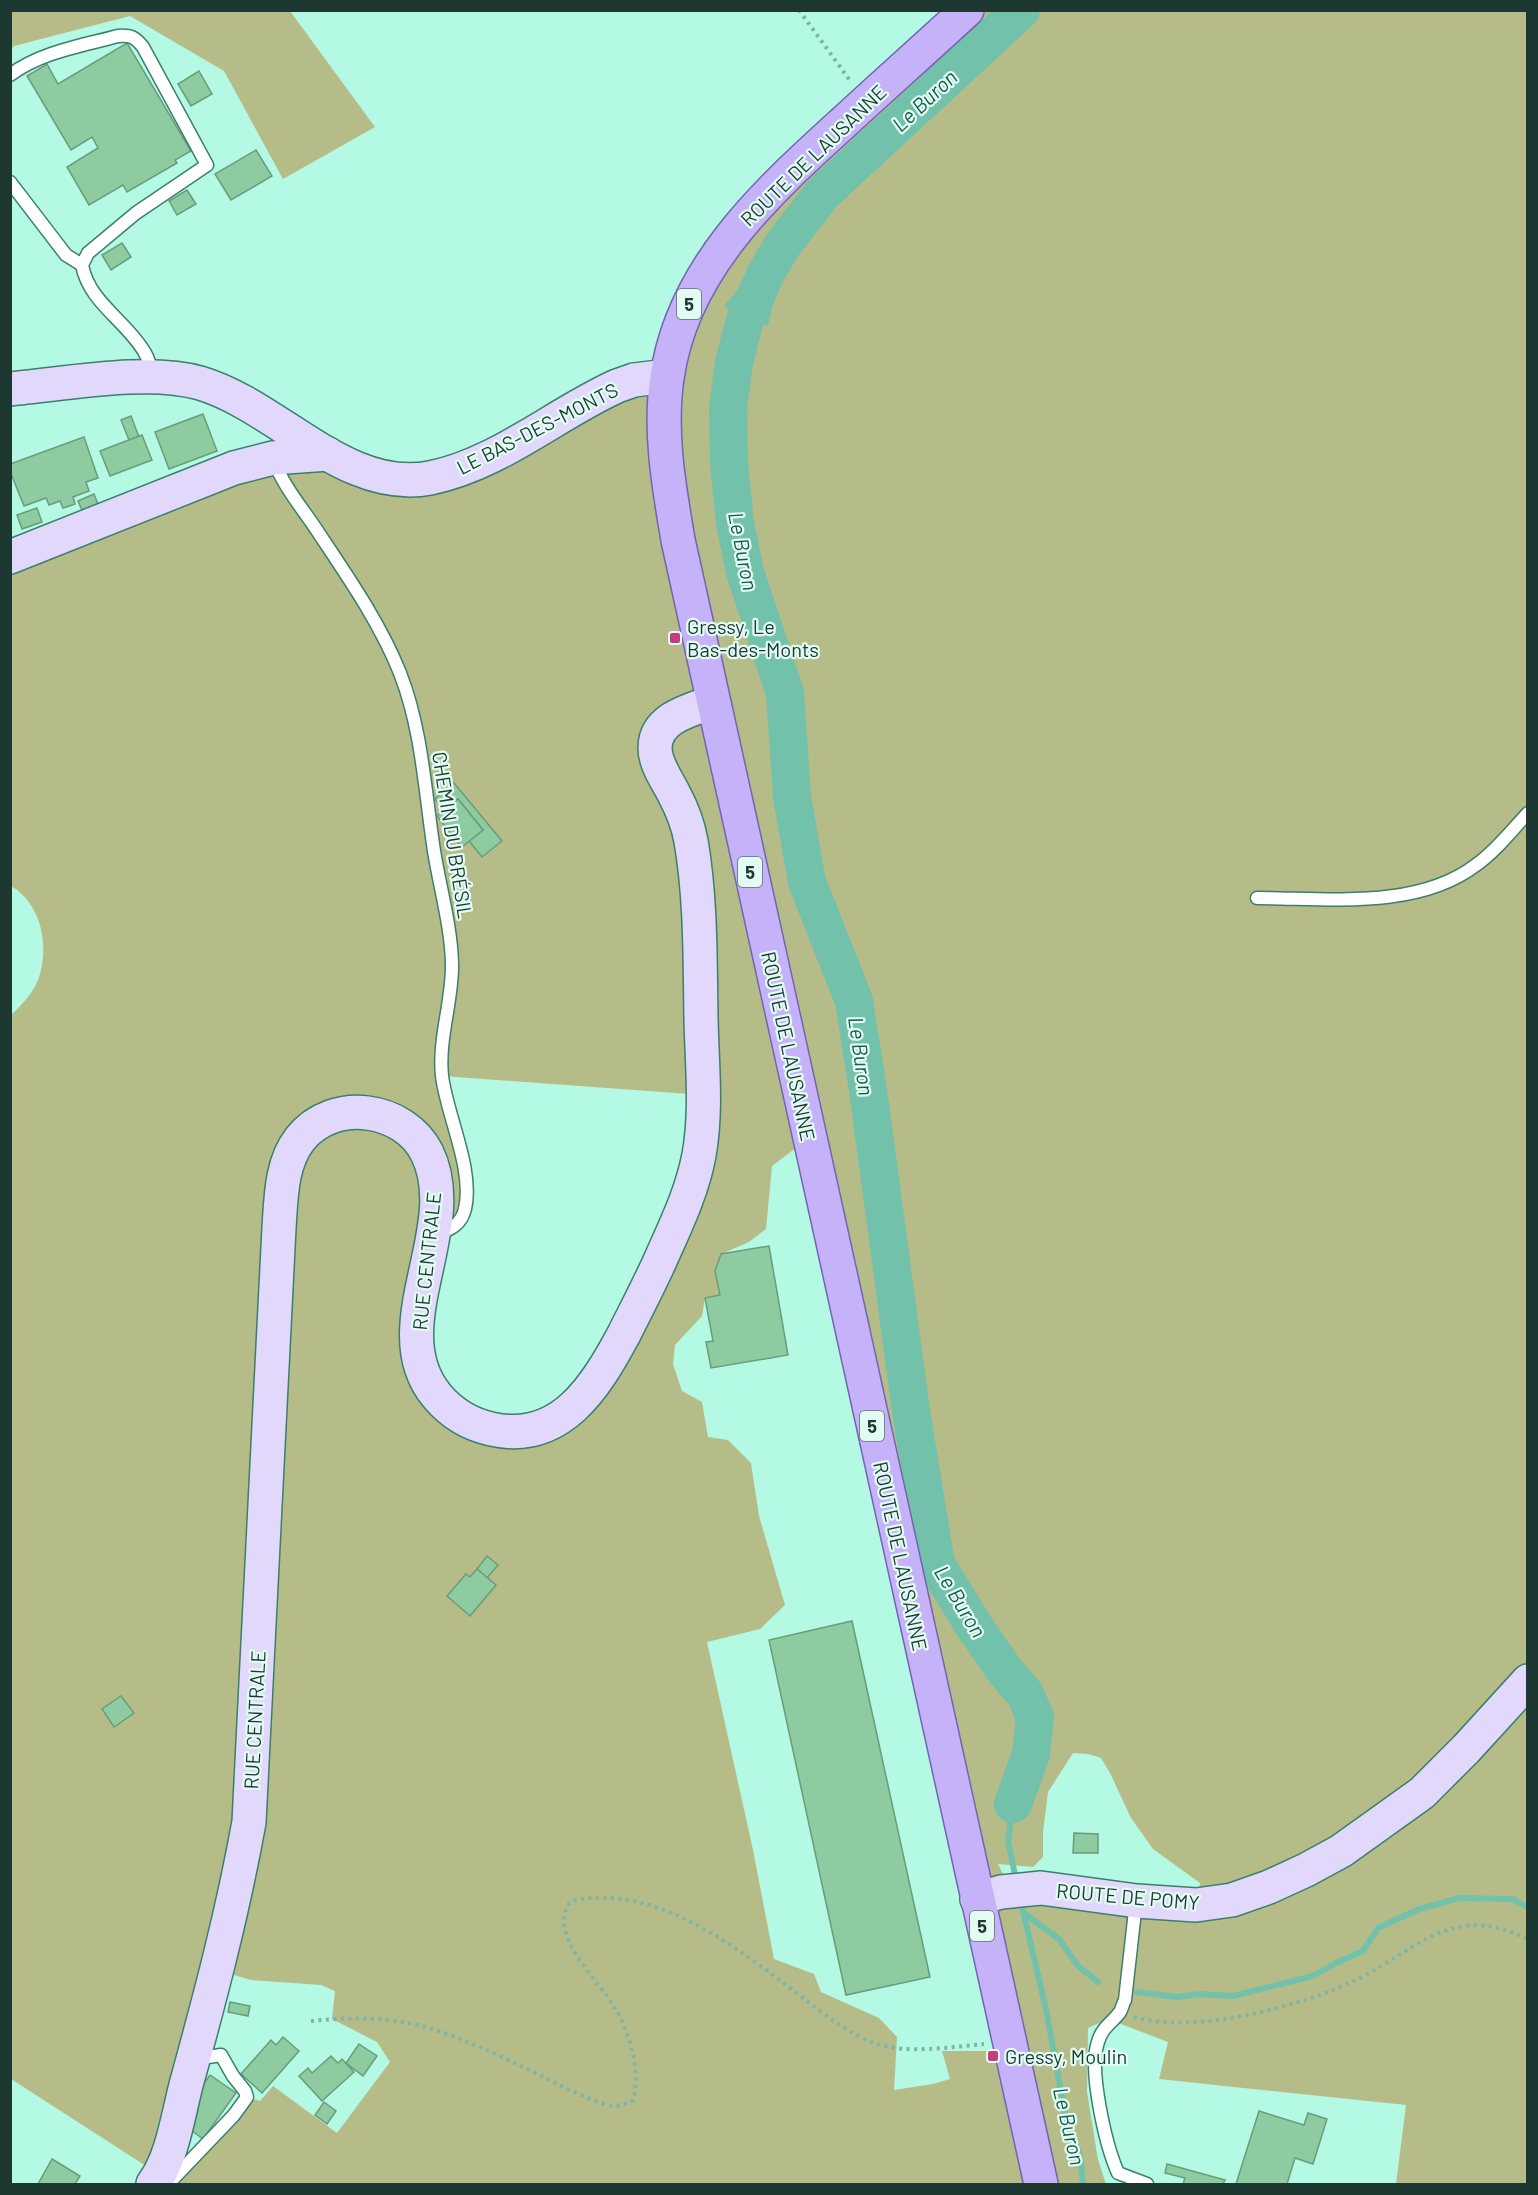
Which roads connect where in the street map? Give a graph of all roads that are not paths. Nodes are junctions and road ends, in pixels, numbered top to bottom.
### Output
1 (967, 10) edge
2 (10, 75) edge
3 (10, 182) edge
4 (82, 265) junction
5 (667, 376) junction
6 (153, 377) junction
7 (10, 389) edge
8 (246, 403) junction
9 (328, 454) junction
10 (266, 459) junction
11 (10, 557) edge
12 (713, 702) junction
13 (1527, 813) edge
14 (1257, 898) dead end
15 (433, 1235) junction
16 (1527, 1681) edge
17 (989, 1896) junction
18 (1137, 1901) junction
19 (193, 2059) junction
20 (165, 2181) edge
21 (1041, 2184) edge
22 (1147, 2184) edge

1 - 5 main road, ROUTE DE LAUSANNE / 5
2 - 4 lane
3 - 4 lane
4 - 6 lane
5 - 9 street, LE BAS-DES-MONTS
5 - 12 main road, ROUTE DE LAUSANNE / 5
6 - 7 street, LE BAS-DES-MONTS
6 - 8 street, LE BAS-DES-MONTS
8 - 9 street, LE BAS-DES-MONTS
8 - 10 street
9 - 10 street
10 - 11 street
10 - 15 lane, CHEMIN DU BRÉSIL
12 - 15 street, RUE CENTRALE
12 - 17 main road, ROUTE DE LAUSANNE / 5
13 - 14 lane
15 - 19 street, RUE CENTRALE
16 - 18 street, ROUTE DE POMY
17 - 18 street, ROUTE DE POMY
17 - 21 main road, ROUTE DE LAUSANNE / 5
18 - 22 lane
19 - 20 street, RUE CENTRALE
19 - 20 lane

